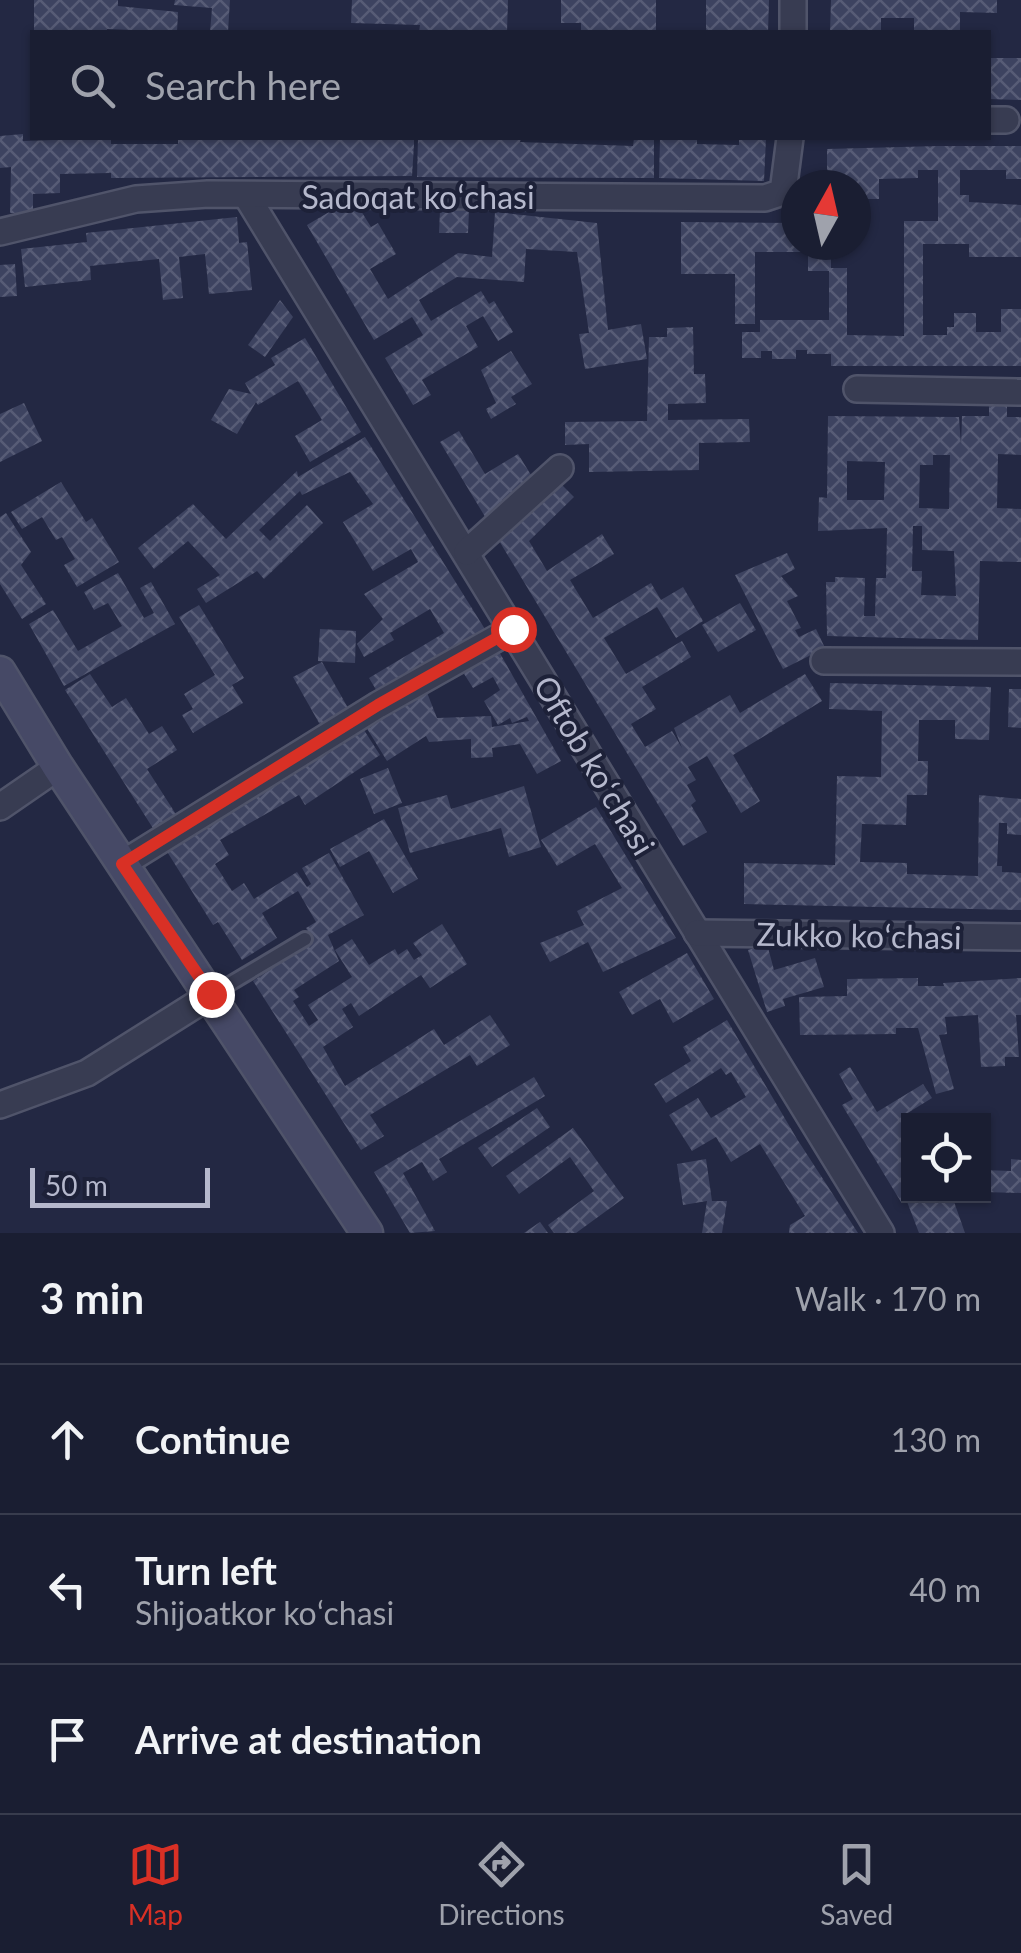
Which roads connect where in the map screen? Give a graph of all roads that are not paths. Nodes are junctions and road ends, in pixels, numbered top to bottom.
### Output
1 (793, 0) edge
2 (793, 30) edge
3 (790, 140) edge
4 (246, 196) junction
5 (0, 232) edge
6 (856, 390) dead end
7 (1021, 392) edge
8 (560, 468) dead end
9 (467, 552) junction
10 (513, 629) junction
11 (824, 662) dead end
12 (1021, 662) edge
13 (0, 672) edge
14 (58, 768) junction
15 (0, 807) edge
16 (122, 864) junction
17 (697, 933) junction
18 (1021, 937) edge
19 (305, 940) dead end
20 (211, 994) junction
21 (0, 1105) edge
22 (367, 1233) edge
23 (881, 1233) edge

1 - 2 street
3 - 4 street, Sadoqat koʻchasi
4 - 5 street, Sadoqat koʻchasi
4 - 9 street, Oftob koʻchasi
6 - 7 street
8 - 9 street
9 - 10 street, Oftob koʻchasi
10 - 16 street
10 - 17 street, Oftob koʻchasi
11 - 12 street
13 - 14 street
14 - 15 street
14 - 16 street
16 - 20 street
17 - 18 street, Zukko koʻchasi
17 - 23 street, Oftob koʻchasi
19 - 20 lane
20 - 21 street
20 - 22 street

